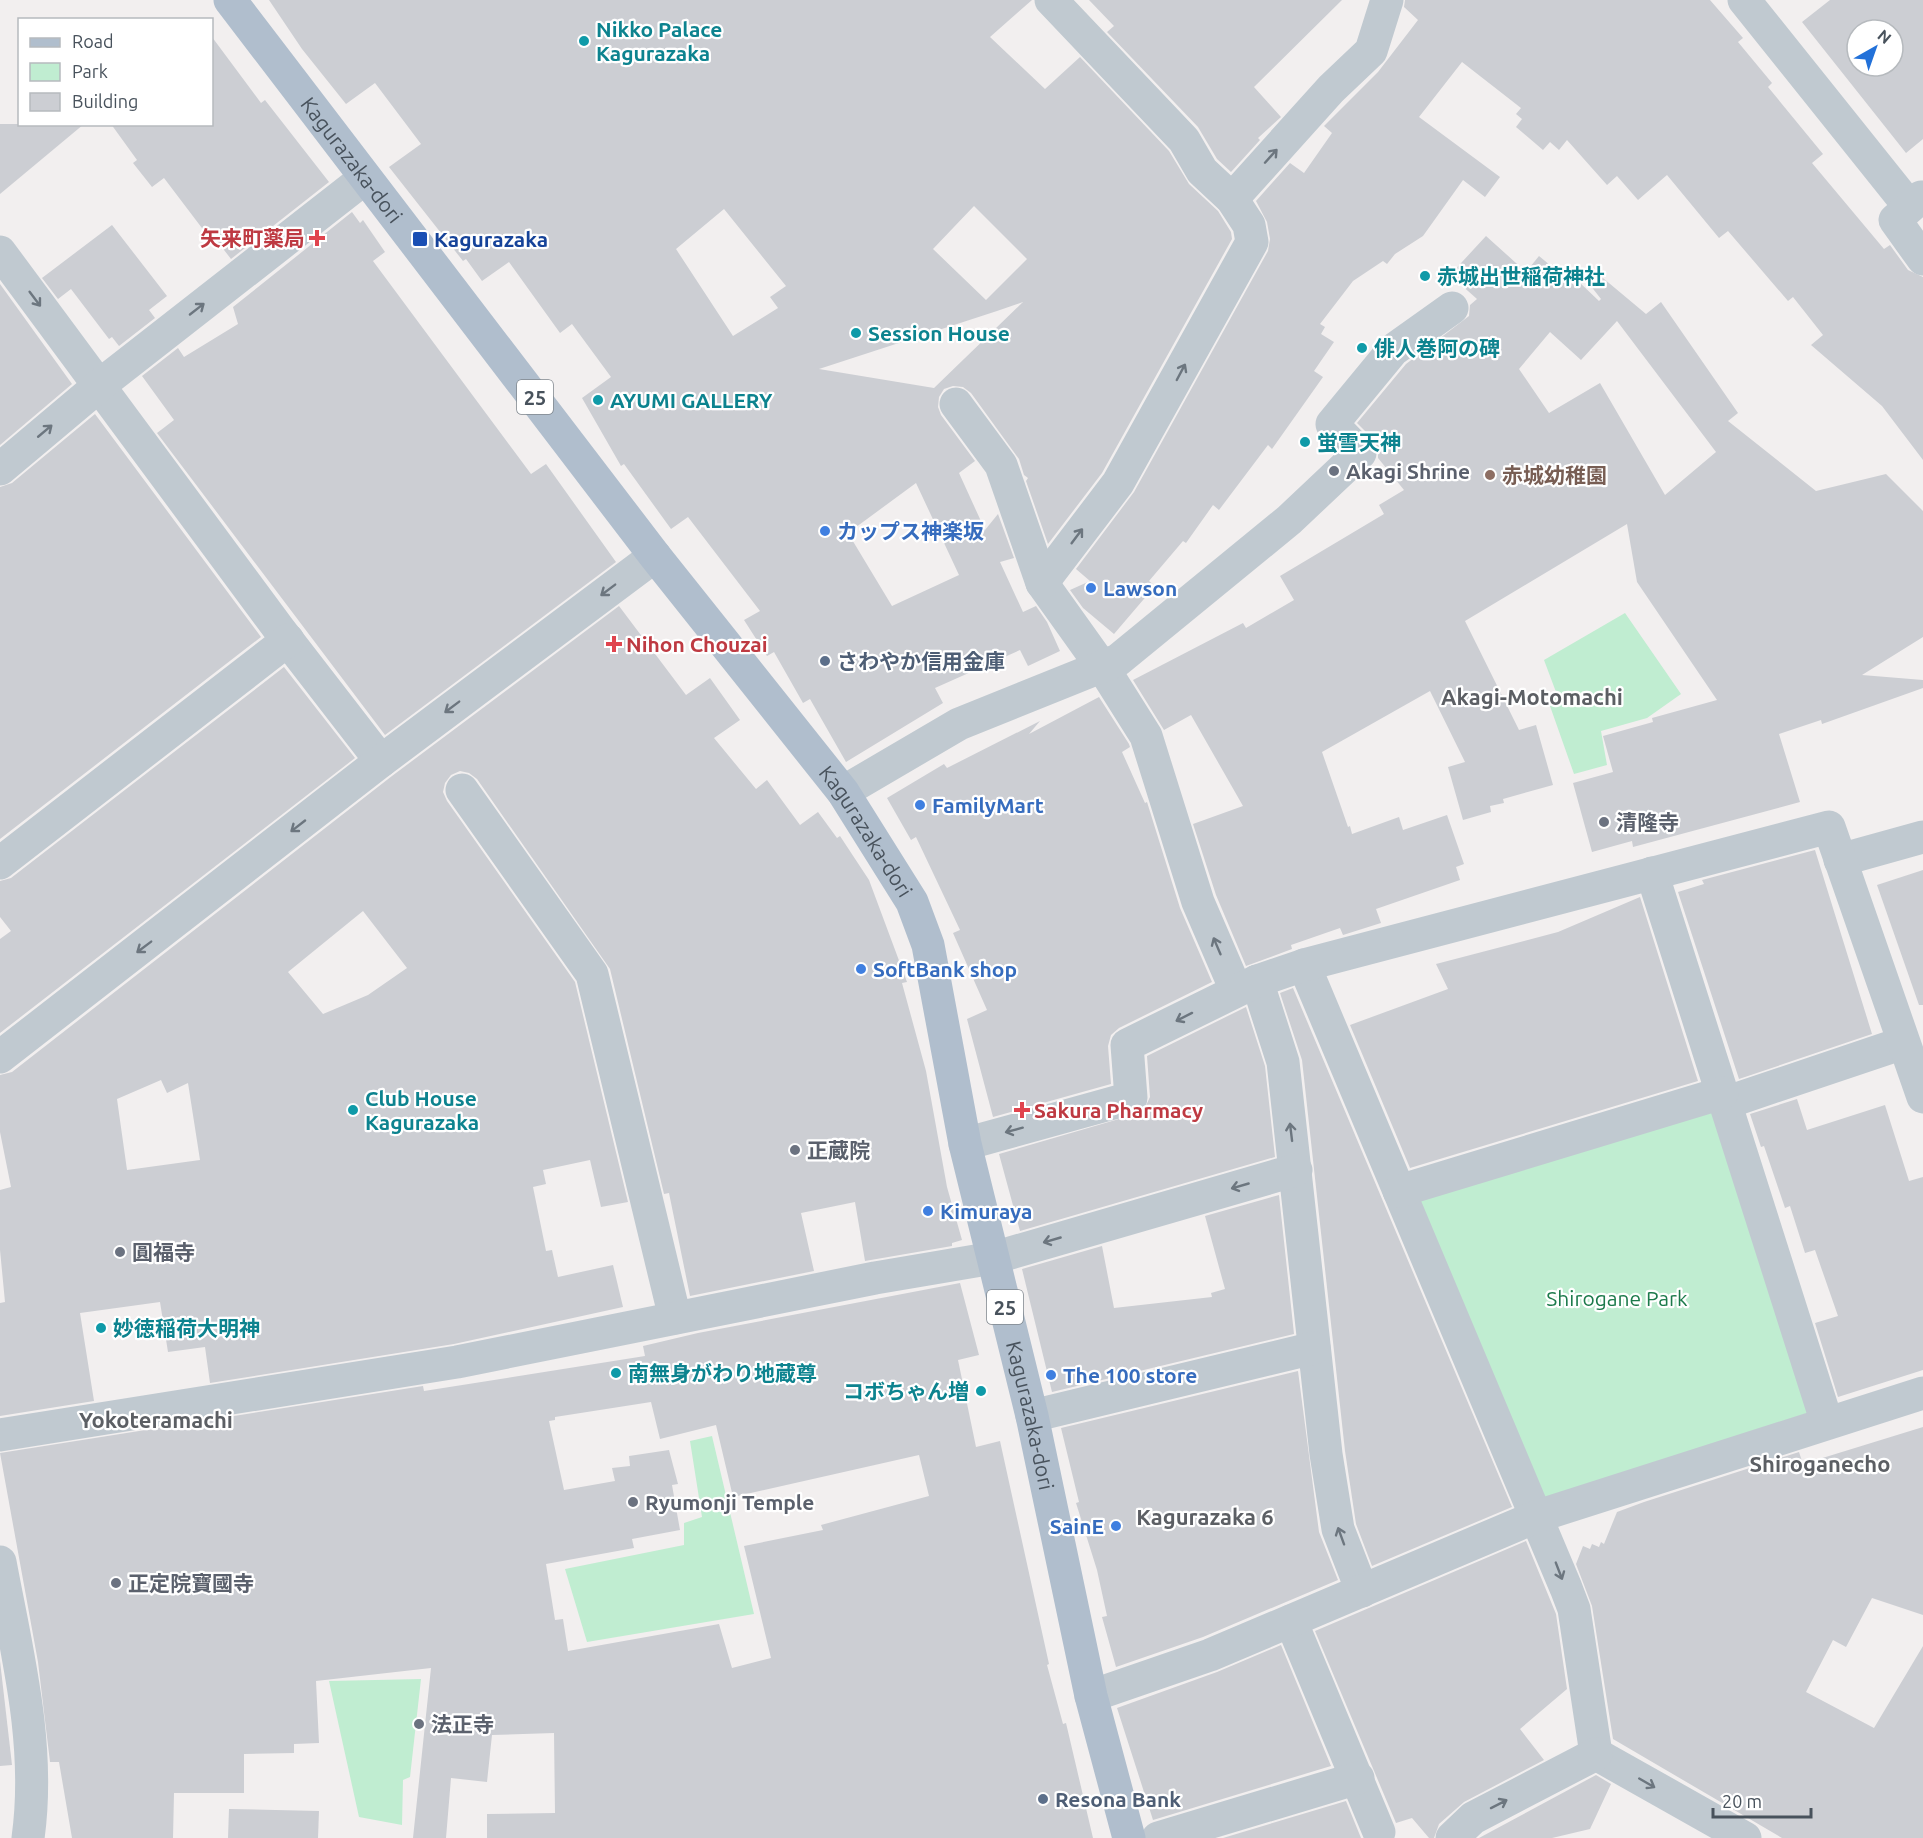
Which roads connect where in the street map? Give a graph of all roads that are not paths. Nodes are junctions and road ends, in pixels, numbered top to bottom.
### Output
1 (230, 0) edge
2 (1051, 0) edge
3 (1744, 0) edge
4 (1384, 11) edge
5 (365, 178) junction
6 (1232, 199) junction
7 (1916, 201) edge
8 (0, 252) edge
9 (1923, 259) edge
10 (1452, 309) dead end
11 (100, 385) junction
12 (956, 404) dead end
13 (0, 469) edge
14 (655, 556) junction
15 (1042, 583) junction
16 (288, 640) junction
17 (1100, 665) junction
18 (381, 761) junction
19 (462, 790) dead end
20 (843, 792) junction
21 (1923, 837) edge
22 (1840, 860) junction
23 (0, 863) edge
24 (1652, 873) junction
25 (1305, 965) junction
26 (1246, 986) junction
27 (1903, 1043) junction
28 (0, 1057) edge
29 (1923, 1097) edge
30 (1723, 1098) junction
31 (965, 1144) junction
32 (1296, 1170) junction
33 (1399, 1191) junction
34 (993, 1258) junction
35 (675, 1318) junction
36 (1314, 1348) junction
37 (1923, 1393) edge
38 (1032, 1416) junction
39 (1827, 1424) junction
40 (0, 1435) edge
41 (1538, 1516) junction
42 (0, 1562) edge
43 (1362, 1591) junction
44 (1291, 1621) junction
45 (1091, 1696) junction
46 (1596, 1754) junction
47 (1358, 1778) junction
48 (1379, 1832) dead end
49 (28, 1838) edge
50 (1129, 1838) edge
51 (1158, 1838) edge
52 (1452, 1838) edge
53 (1745, 1838) edge

1 - 5 main road, Kagurazaka-dori / 25
2 - 6 street
3 - 7 street
6 -> 4 street
11 -> 5 street
5 - 14 main road, Kagurazaka-dori / 25
15 -> 6 street
7 - 9 street
8 -> 11 street
10 - 17 street
13 -> 11 street
11 - 16 street
12 - 15 street
14 -> 18 street
14 - 20 main road, Kagurazaka-dori / 25
15 - 17 street
16 - 18 street
16 - 23 street
17 - 20 street
26 -> 17 street
18 -> 28 street
19 - 35 street
20 - 31 main road, Kagurazaka-dori / 25
21 - 22 street
22 - 24 street
22 - 27 street
24 - 25 street
24 - 30 street
25 - 26 street
25 - 33 street
26 -> 31 street
32 -> 26 street
27 - 29 street
27 - 30 street
30 - 33 street
30 - 39 street
31 - 34 main road, Kagurazaka-dori / 25
32 -> 34 street
32 - 36 street
33 - 41 street
34 - 35 street
34 - 38 main road, Kagurazaka-dori / 25
35 - 40 street
36 - 38 street
43 -> 36 street
37 - 39 street
38 - 45 main road, Kagurazaka-dori / 25
39 - 41 street
41 - 43 street
41 -> 46 street
42 - 49 street
43 - 44 street
44 - 45 street
44 - 47 street
45 - 50 main road, Kagurazaka-dori / 25
52 -> 46 street
46 -> 53 street
47 - 48 street
47 - 51 street

